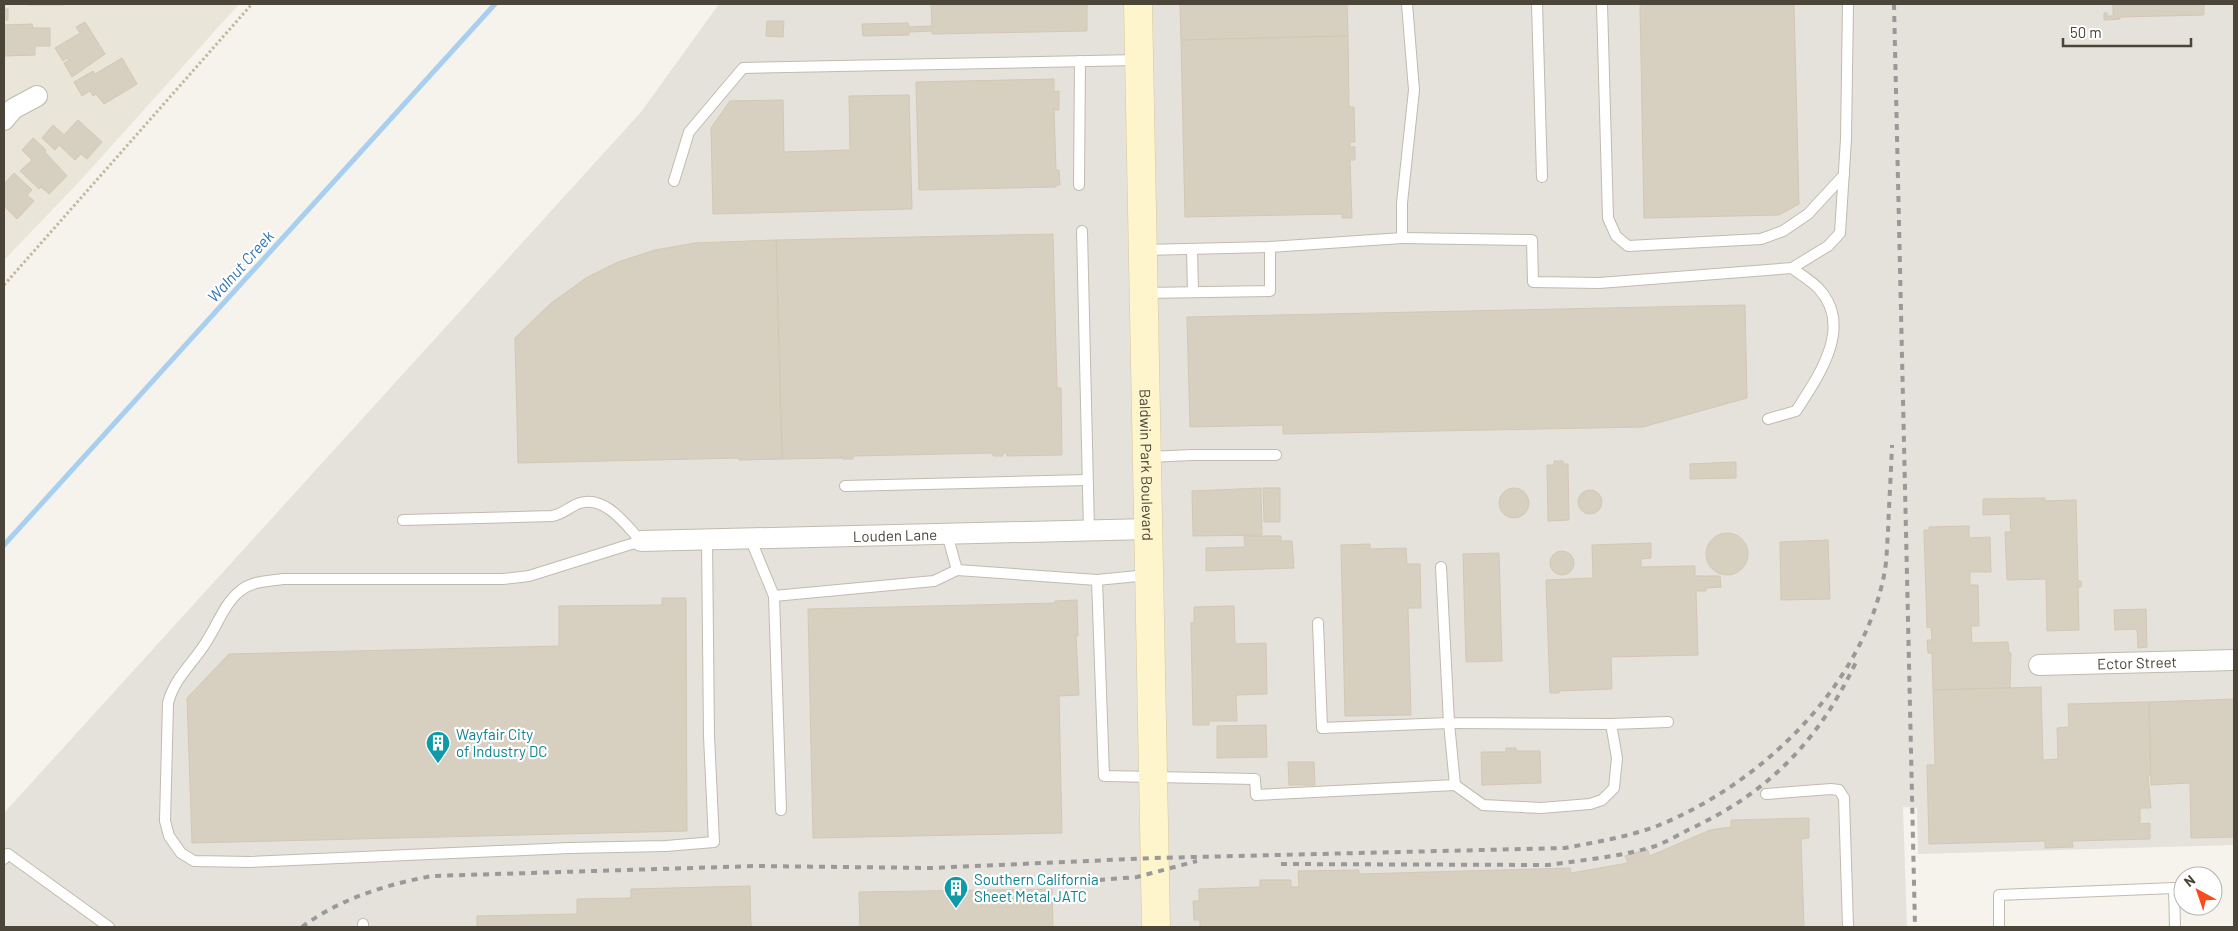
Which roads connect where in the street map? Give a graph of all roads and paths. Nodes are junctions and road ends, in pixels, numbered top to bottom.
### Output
1 (252, 4) edge
2 (1138, 4) edge
3 (1407, 4) edge
4 (1537, 4) edge
5 (1602, 4) edge
6 (1848, 4) edge
7 (1140, 60) junction
8 (1080, 61) junction
9 (38, 96) dead end
10 (4, 120) edge
11 (1844, 175) junction
12 (1542, 177) dead end
13 (674, 181) dead end
14 (1079, 185) dead end
15 (1082, 231) dead end
16 (1402, 238) junction
17 (1270, 247) junction
18 (1192, 249) junction
19 (1144, 250) junction
20 (1792, 268) junction
21 (4, 285) edge
22 (1193, 292) junction
23 (1144, 293) junction
24 (1768, 419) dead end
25 (1276, 455) dead end
26 (1148, 457) junction
27 (1088, 480) junction
28 (845, 486) dead end
29 (402, 520) dead end
30 (1149, 529) junction
31 (1088, 530) junction
32 (947, 534) junction
33 (750, 538) junction
34 (707, 539) junction
35 (641, 540) junction
36 (1441, 567) dead end
37 (957, 570) junction
38 (1150, 574) junction
39 (1097, 580) junction
40 (774, 596) junction
41 (1318, 623) dead end
42 (2234, 660) edge
43 (2039, 665) dead end
44 (1668, 722) dead end
45 (1449, 723) junction
46 (1611, 724) junction
47 (1153, 778) junction
48 (1454, 785) junction
49 (1766, 794) dead end
50 (780, 810) dead end
51 (4, 859) edge
52 (109, 927) edge
53 (1156, 927) edge
54 (1848, 927) edge
55 (1999, 927) edge
56 (2176, 927) edge

1 - 21 path
2 - 7 main road, Baldwin Park Boulevard
3 - 16 lane
4 - 12 lane
5 - 11 lane
6 - 11 lane
7 - 8 lane
7 - 19 main road, Baldwin Park Boulevard
8 - 13 lane
8 - 14 lane
9 - 10 street
11 - 20 lane
15 - 27 lane
16 - 17 lane
16 - 20 lane
17 - 18 lane
17 - 22 lane
18 - 19 lane
18 - 22 lane
19 - 23 main road, Baldwin Park Boulevard
20 - 24 lane
22 - 23 lane
23 - 26 main road, Baldwin Park Boulevard
25 - 26 lane
26 - 30 main road, Baldwin Park Boulevard
27 - 28 lane
27 - 31 lane
29 - 35 lane
30 - 31 street, Louden Lane
30 - 38 main road, Baldwin Park Boulevard
31 - 32 street, Louden Lane
32 - 33 street, Louden Lane
32 - 37 lane
33 - 34 street, Louden Lane
33 - 40 lane
34 - 35 street, Louden Lane
34 - 35 lane
36 - 45 lane
37 - 39 lane
37 - 40 lane
38 - 39 lane
38 - 47 main road, Baldwin Park Boulevard
39 - 47 lane
40 - 50 lane
41 - 45 lane
42 - 43 street, Ector Street
44 - 46 lane
45 - 46 lane
45 - 48 lane
46 - 48 lane
47 - 48 lane
47 - 53 main road, Baldwin Park Boulevard
49 - 54 lane
51 - 52 lane
55 - 56 lane

